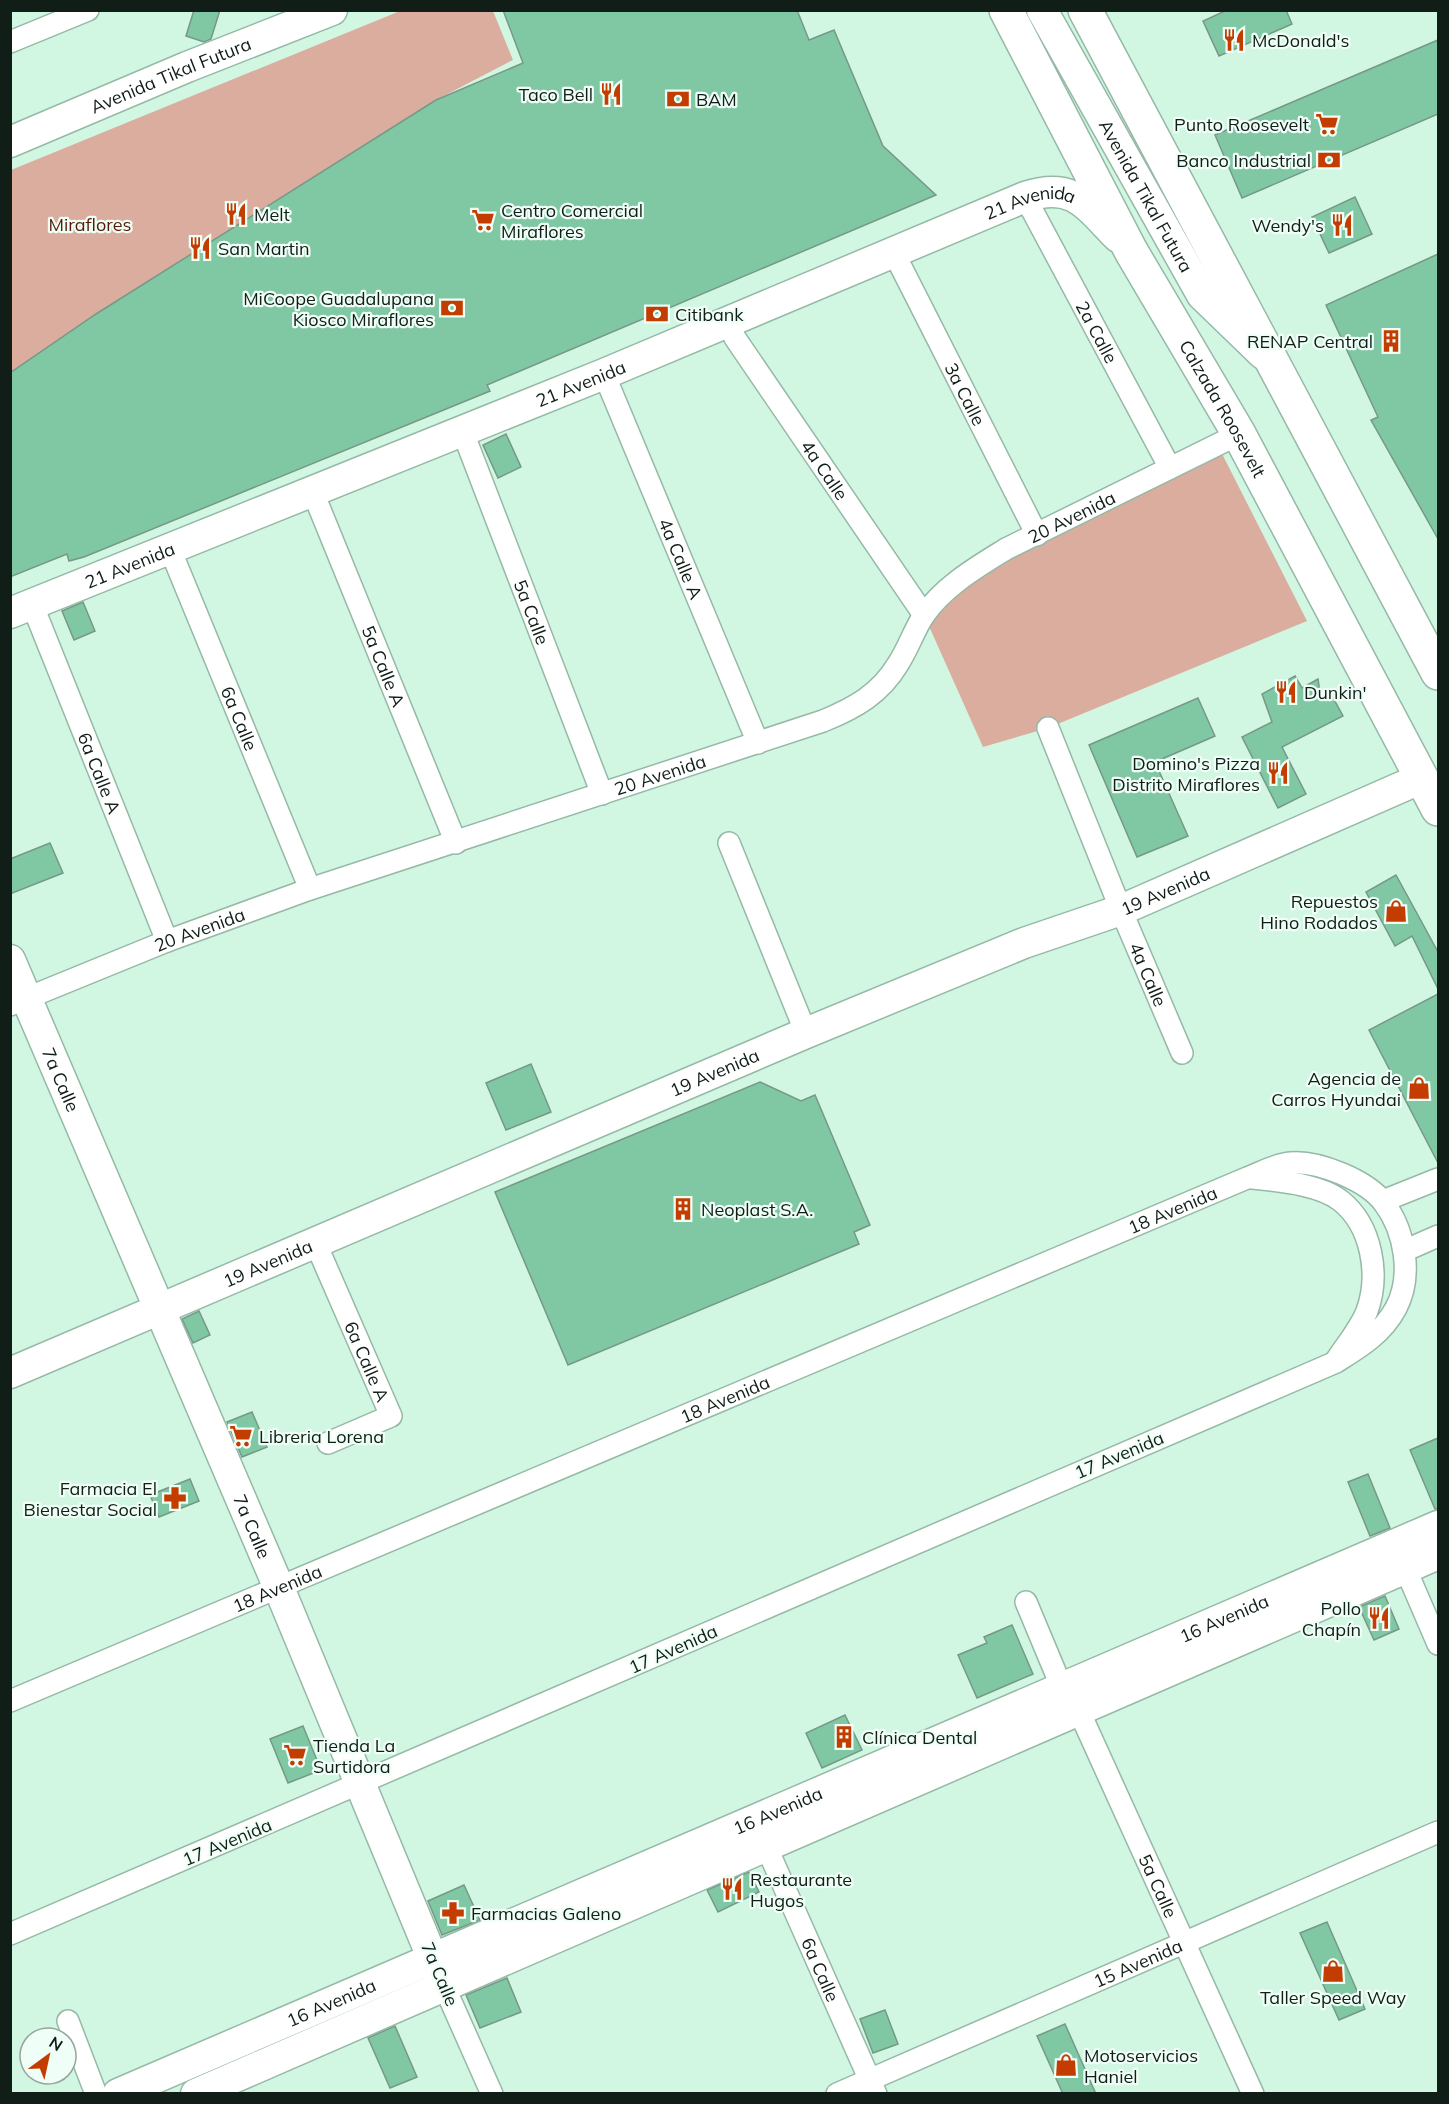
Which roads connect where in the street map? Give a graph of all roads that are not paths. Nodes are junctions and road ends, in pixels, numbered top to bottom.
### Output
1 (88, 10) edge
2 (332, 10) edge
3 (1006, 10) edge
4 (1042, 10) edge
5 (1085, 10) edge
6 (10, 42) edge
7 (10, 142) edge
8 (1025, 196) junction
9 (1131, 251) junction
10 (894, 253) junction
11 (728, 322) junction
12 (1273, 363) junction
13 (604, 374) junction
14 (462, 430) junction
15 (1239, 434) junction
16 (1170, 468) junction
17 (312, 490) junction
18 (1037, 535) junction
19 (170, 549) junction
20 (21, 608) edge
21 (924, 615) junction
22 (1438, 673) edge
23 (1048, 728) dead end
24 (758, 742) junction
25 (1422, 778) junction
26 (602, 794) junction
27 (1438, 809) edge
28 (456, 843) junction
29 (729, 843) dead end
30 (310, 889) junction
31 (1121, 910) junction
32 (167, 940) junction
33 (10, 960) edge
34 (19, 1002) edge
35 (806, 1033) junction
36 (1182, 1053) dead end
37 (1247, 1178) junction
38 (1438, 1179) edge
39 (1383, 1202) junction
40 (1438, 1236) edge
41 (316, 1244) junction
42 (1404, 1251) junction
43 (159, 1311) junction
44 (1336, 1362) junction
45 (10, 1373) edge
46 (328, 1443) dead end
47 (1438, 1526) edge
48 (1438, 1554) edge
49 (1400, 1556) junction
50 (279, 1588) junction
51 (1026, 1602) dead end
52 (1438, 1644) edge
53 (1071, 1699) junction
54 (10, 1701) edge
55 (361, 1785) junction
56 (1438, 1832) edge
57 (766, 1846) junction
58 (10, 1934) edge
59 (1186, 1941) junction
60 (432, 1957) junction
61 (444, 1986) junction
62 (68, 2021) dead end
63 (873, 2086) edge
64 (96, 2094) edge
65 (118, 2094) edge
66 (196, 2094) edge
67 (492, 2094) edge
68 (837, 2094) edge
69 (1253, 2094) edge

1 - 6 street
2 - 7 street, Avenida Tikal Futura
3 - 9 highway, Calzada Roosevelt
4 - 12 street, Avenida Tikal Futura
5 - 12 highway
8 - 9 street, 21 Avenida
8 - 10 street, 21 Avenida
8 - 16 street, 2a Calle
9 - 15 highway, Calzada Roosevelt
10 - 11 street, 21 Avenida
10 - 18 street, 3a Calle
11 - 13 street, 21 Avenida
11 - 21 street, 4a Calle
12 - 22 highway
13 - 14 street, 21 Avenida
13 - 24 street, 4a Calle A
14 - 17 street, 21 Avenida
14 - 26 street, 5a Calle
15 - 16 street, 20 Avenida
15 - 25 highway, Calzada Roosevelt
16 - 18 street, 20 Avenida
17 - 19 street, 21 Avenida
17 - 28 street, 5a Calle A
18 - 21 street, 20 Avenida
19 - 20 street, 21 Avenida
19 - 30 street, 6a Calle
20 - 32 street, 6a Calle A
21 - 24 street, 20 Avenida
23 - 31 street, 4a Calle
24 - 26 street, 20 Avenida
25 - 27 highway, Calzada Roosevelt
25 - 31 street, 19 Avenida
26 - 28 street, 20 Avenida
28 - 30 street, 20 Avenida
29 - 35 street
30 - 32 street, 20 Avenida
31 - 35 street, 19 Avenida
31 - 36 street, 4a Calle
32 - 34 street, 20 Avenida
33 - 34 street, 7a Calle
34 - 43 street, 7a Calle
35 - 41 street, 19 Avenida
37 - 39 street, 18 Avenida
37 - 44 street
37 - 50 street, 18 Avenida
38 - 39 street
39 - 42 street, 17 Avenida
40 - 42 street
41 - 43 street, 19 Avenida
41 - 46 street, 6a Calle A
42 - 44 street, 17 Avenida
43 - 45 street, 19 Avenida
43 - 50 street, 7a Calle
44 - 55 street, 17 Avenida
47 - 49 street, 16 Avenida
48 - 49 street, 16 Avenida
49 - 52 street
49 - 53 street, 16 Avenida
50 - 54 street, 18 Avenida
50 - 55 street, 7a Calle
51 - 53 street, 5a Calle
53 - 57 street, 16 Avenida
53 - 59 street, 5a Calle
53 - 60 street, 16 Avenida
55 - 58 street, 17 Avenida
55 - 60 street, 7a Calle
56 - 59 street, 15 Avenida
57 - 61 street, 16 Avenida
57 - 63 street, 6a Calle
59 - 63 street, 15 Avenida
59 - 69 street, 5a Calle
60 - 61 street, 7a Calle
60 - 65 street, 16 Avenida
61 - 66 street, 16 Avenida
61 - 67 street, 7a Calle
62 - 64 street
63 - 68 street, 15 Avenida

